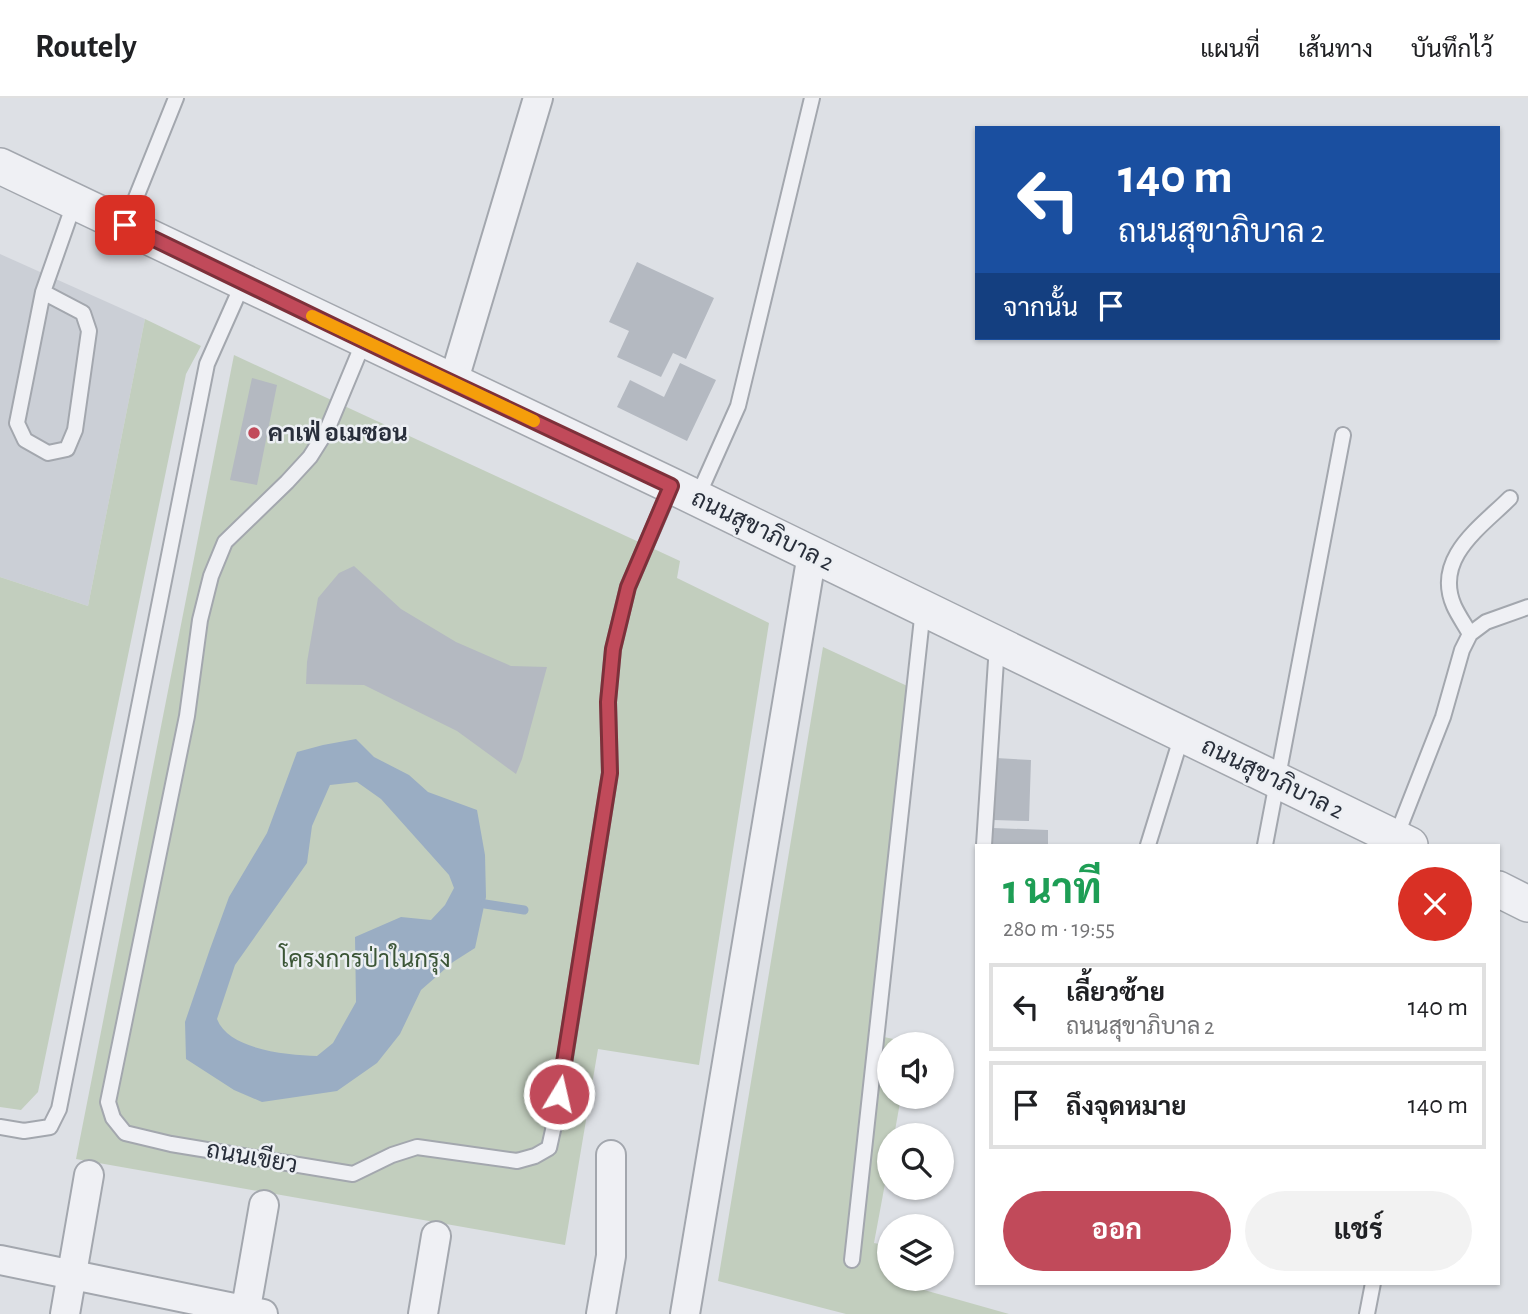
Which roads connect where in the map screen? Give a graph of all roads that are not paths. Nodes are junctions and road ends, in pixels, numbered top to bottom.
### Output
1 (176, 98) edge
2 (538, 98) edge
3 (812, 98) edge
4 (0, 166) edge
5 (75, 201) junction
6 (125, 225) junction
7 (244, 282) junction
8 (43, 292) junction
9 (364, 341) junction
10 (453, 383) junction
11 (1343, 435) dead end
12 (684, 492) junction
13 (1510, 498) dead end
14 (812, 554) junction
15 (1528, 607) edge
16 (923, 608) junction
17 (1470, 634) junction
18 (997, 644) junction
19 (1182, 733) junction
20 (1276, 780) junction
21 (1403, 842) edge
22 (984, 844) edge
23 (1148, 844) edge
24 (1265, 844) edge
25 (1500, 890) edge
26 (1528, 904) edge
27 (0, 1127) edge
28 (611, 1155) dead end
29 (89, 1175) dead end
30 (264, 1205) dead end
31 (436, 1236) dead end
32 (852, 1260) dead end
33 (0, 1261) edge
34 (71, 1275) junction
35 (1373, 1285) edge
36 (251, 1313) edge
37 (65, 1314) edge
38 (423, 1314) edge
39 (601, 1314) edge
40 (685, 1314) edge
41 (1367, 1314) edge

1 - 6 lane
2 - 10 street
3 - 12 lane
4 - 5 street, ถนนสุขาภิบาล 2
5 - 6 street, ถนนสุขาภิบาล 2
5 - 8 lane
6 - 7 street, ถนนสุขาภิบาล 2
7 - 9 street, ถนนสุขาภิบาล 2
7 - 27 lane
8 - 8 lane
9 - 10 street, ถนนสุขาภิบาล 2
9 - 12 lane, ถนนเขียว
10 - 12 street, ถนนสุขาภิบาล 2
11 - 20 lane
12 - 14 street, ถนนสุขาภิบาล 2
13 - 17 lane
14 - 16 street, ถนนสุขาภิบาล 2
14 - 40 street
15 - 17 lane
16 - 18 street, ถนนสุขาภิบาล 2
16 - 32 lane
17 - 21 lane
18 - 19 street, ถนนสุขาภิบาล 2
18 - 22 lane
19 - 20 street, ถนนสุขาภิบาล 2
19 - 23 lane
20 - 21 street, ถนนสุขาภิบาล 2
20 - 24 lane
25 - 26 street
28 - 39 street
29 - 34 street
30 - 36 street
31 - 38 street
33 - 34 street
34 - 36 street
34 - 37 street
35 - 41 lane

